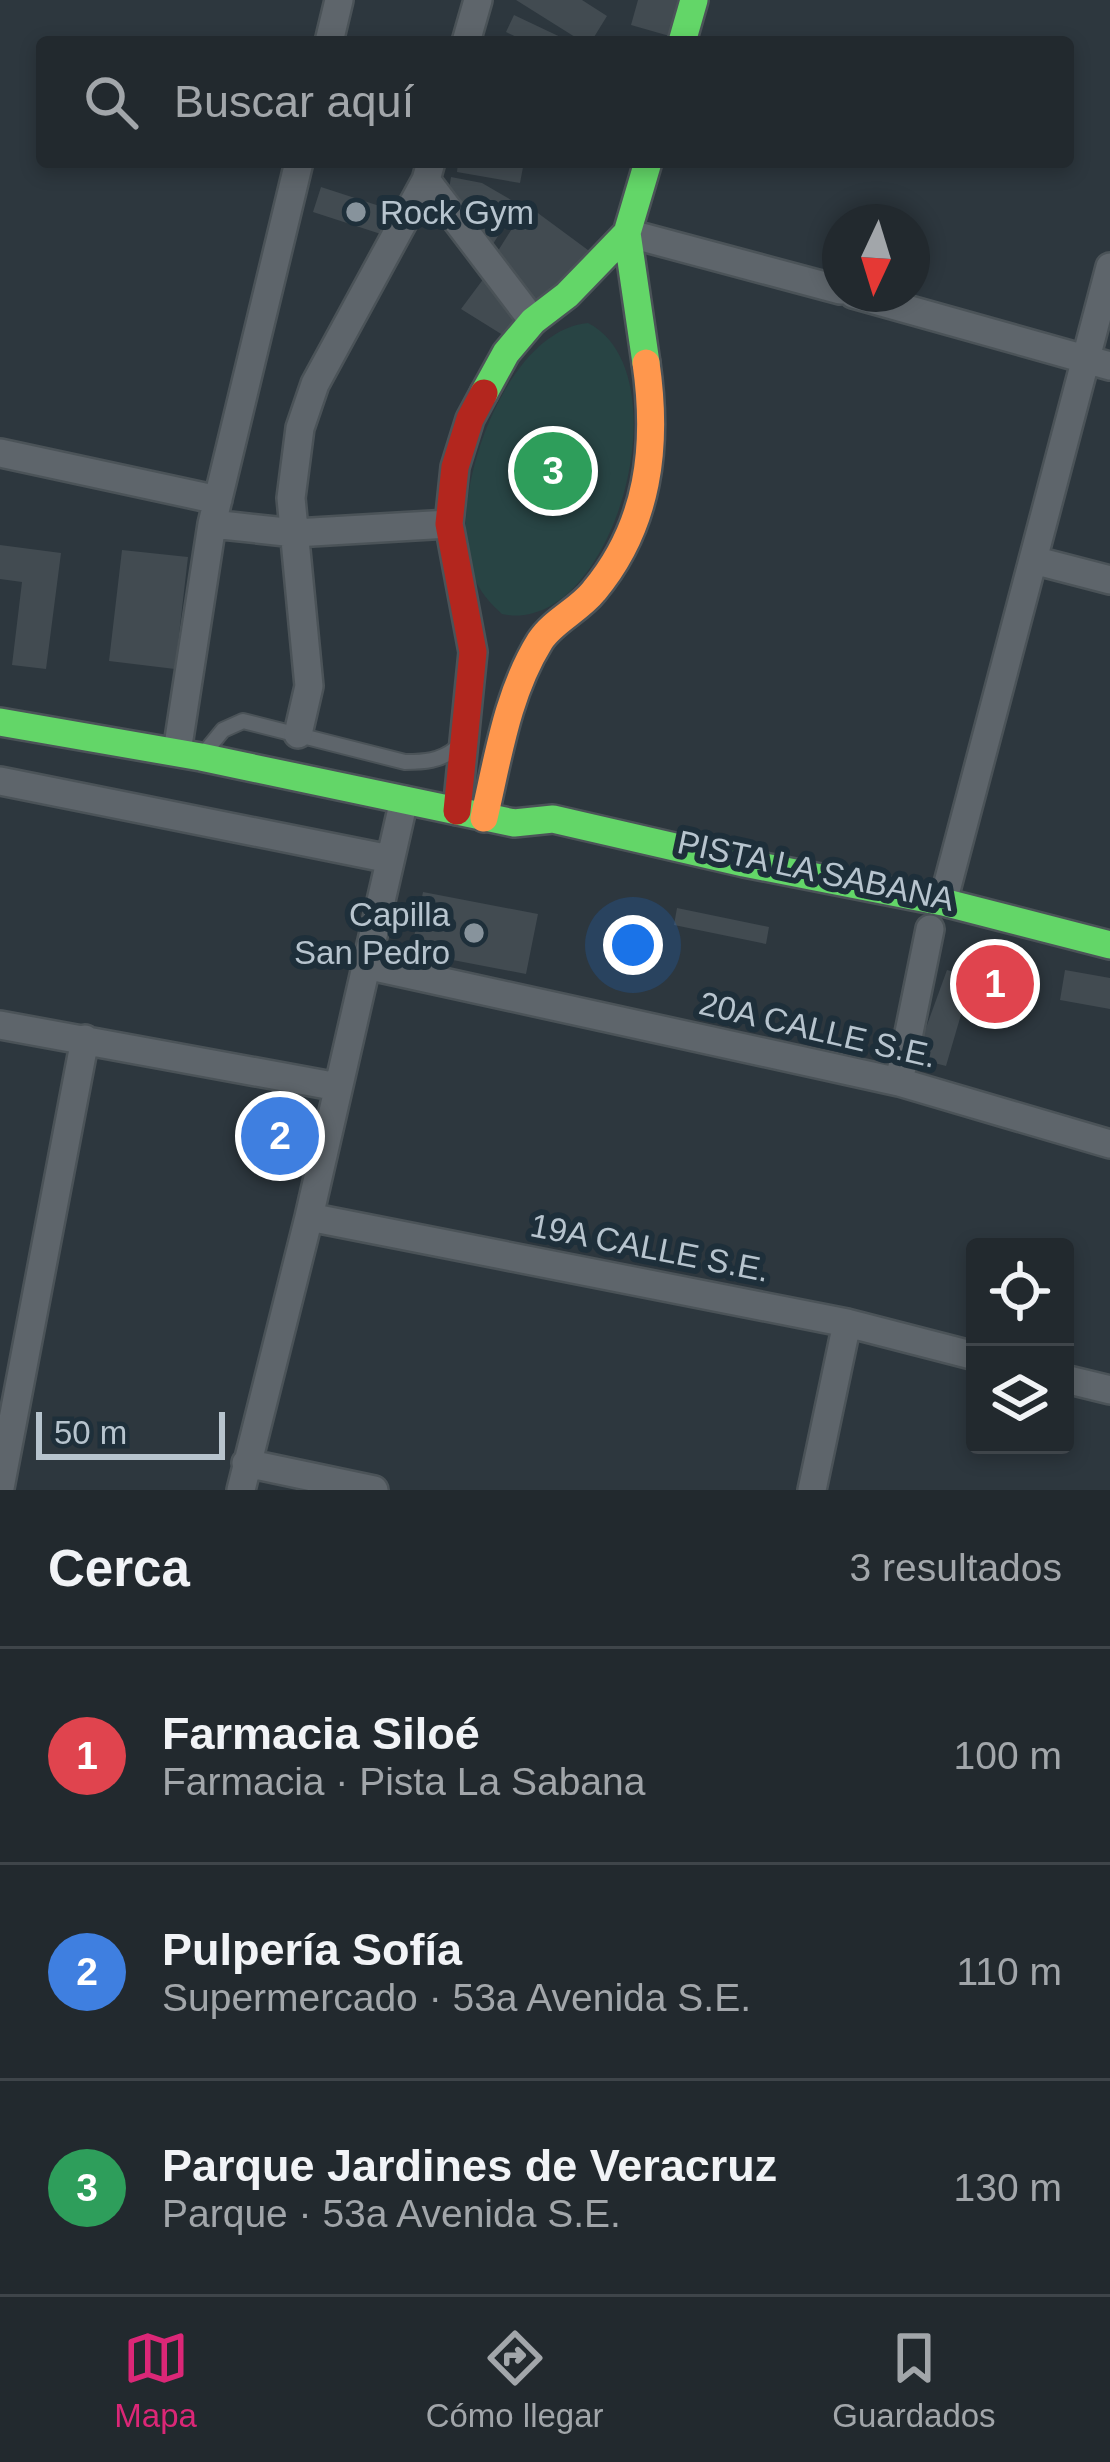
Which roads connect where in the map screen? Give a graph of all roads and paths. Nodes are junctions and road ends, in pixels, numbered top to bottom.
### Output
1 (339, 0) edge
2 (478, 0) edge
3 (694, 0) edge
4 (330, 36) edge
5 (468, 36) edge
6 (684, 36) edge
7 (296, 168) edge
8 (646, 168) edge
9 (429, 171) edge
10 (627, 233) junction
11 (1110, 267) edge
12 (822, 285) edge
13 (592, 299) junction
14 (918, 312) edge
15 (533, 321) junction
16 (642, 323) junction
17 (1098, 363) edge
18 (0, 454) edge
19 (215, 512) junction
20 (449, 524) junction
21 (295, 533) junction
22 (1033, 560) junction
23 (1110, 580) edge
24 (488, 626) junction
25 (542, 638) junction
26 (0, 722) edge
27 (298, 734) junction
28 (464, 742) junction
29 (189, 754) junction
30 (0, 782) edge
31 (404, 800) junction
32 (471, 814) junction
33 (514, 824) junction
34 (548, 849) dead end
35 (390, 859) junction
36 (943, 902) junction
37 (930, 929) dead end
38 (1110, 945) edge
39 (1020, 950) dead end
40 (366, 965) junction
41 (1110, 972) edge
42 (0, 1025) edge
43 (85, 1039) junction
44 (899, 1082) junction
45 (338, 1087) junction
46 (1110, 1144) edge
47 (309, 1216) junction
48 (847, 1323) junction
49 (966, 1354) edge
50 (1074, 1380) edge
51 (1110, 1390) edge
52 (243, 1476) edge
53 (0, 1488) edge
54 (374, 1490) edge
55 (812, 1490) edge

1 - 4 street
2 - 5 street
3 - 6 street
7 - 19 street
8 - 10 street
9 - 15 street
9 - 21 street
10 - 12 street
10 - 13 street
10 - 16 street
11 - 17 street
13 - 15 street
13 - 16 street
14 - 17 street
15 - 20 street
16 - 25 street
17 - 22 street
18 - 19 street
19 - 21 street
19 - 29 street
20 - 21 street
20 - 24 street
21 - 27 street
22 - 23 street
22 - 36 street
24 - 25 street
24 - 28 street
25 - 32 street
26 - 29 street, PISTA LA SABANA
27 - 28 lane
27 - 29 lane
28 - 32 street
29 - 31 street, PISTA LA SABANA
30 - 35 street
31 - 32 street, PISTA LA SABANA
31 - 35 street
32 - 33 street, PISTA LA SABANA
33 - 34 street, PISTA LA SABANA
33 - 36 street, PISTA LA SABANA
35 - 40 street
36 - 38 street, PISTA LA SABANA
37 - 44 street
39 - 41 street
40 - 44 street, 20A CALLE S.E.
40 - 45 street
42 - 43 street
43 - 45 street
43 - 53 street
44 - 46 street, 20A CALLE S.E.
45 - 47 street
47 - 48 street, 19A CALLE S.E.
47 - 52 street
48 - 49 street, 19A CALLE S.E.
48 - 55 street
50 - 51 street
52 - 54 street

